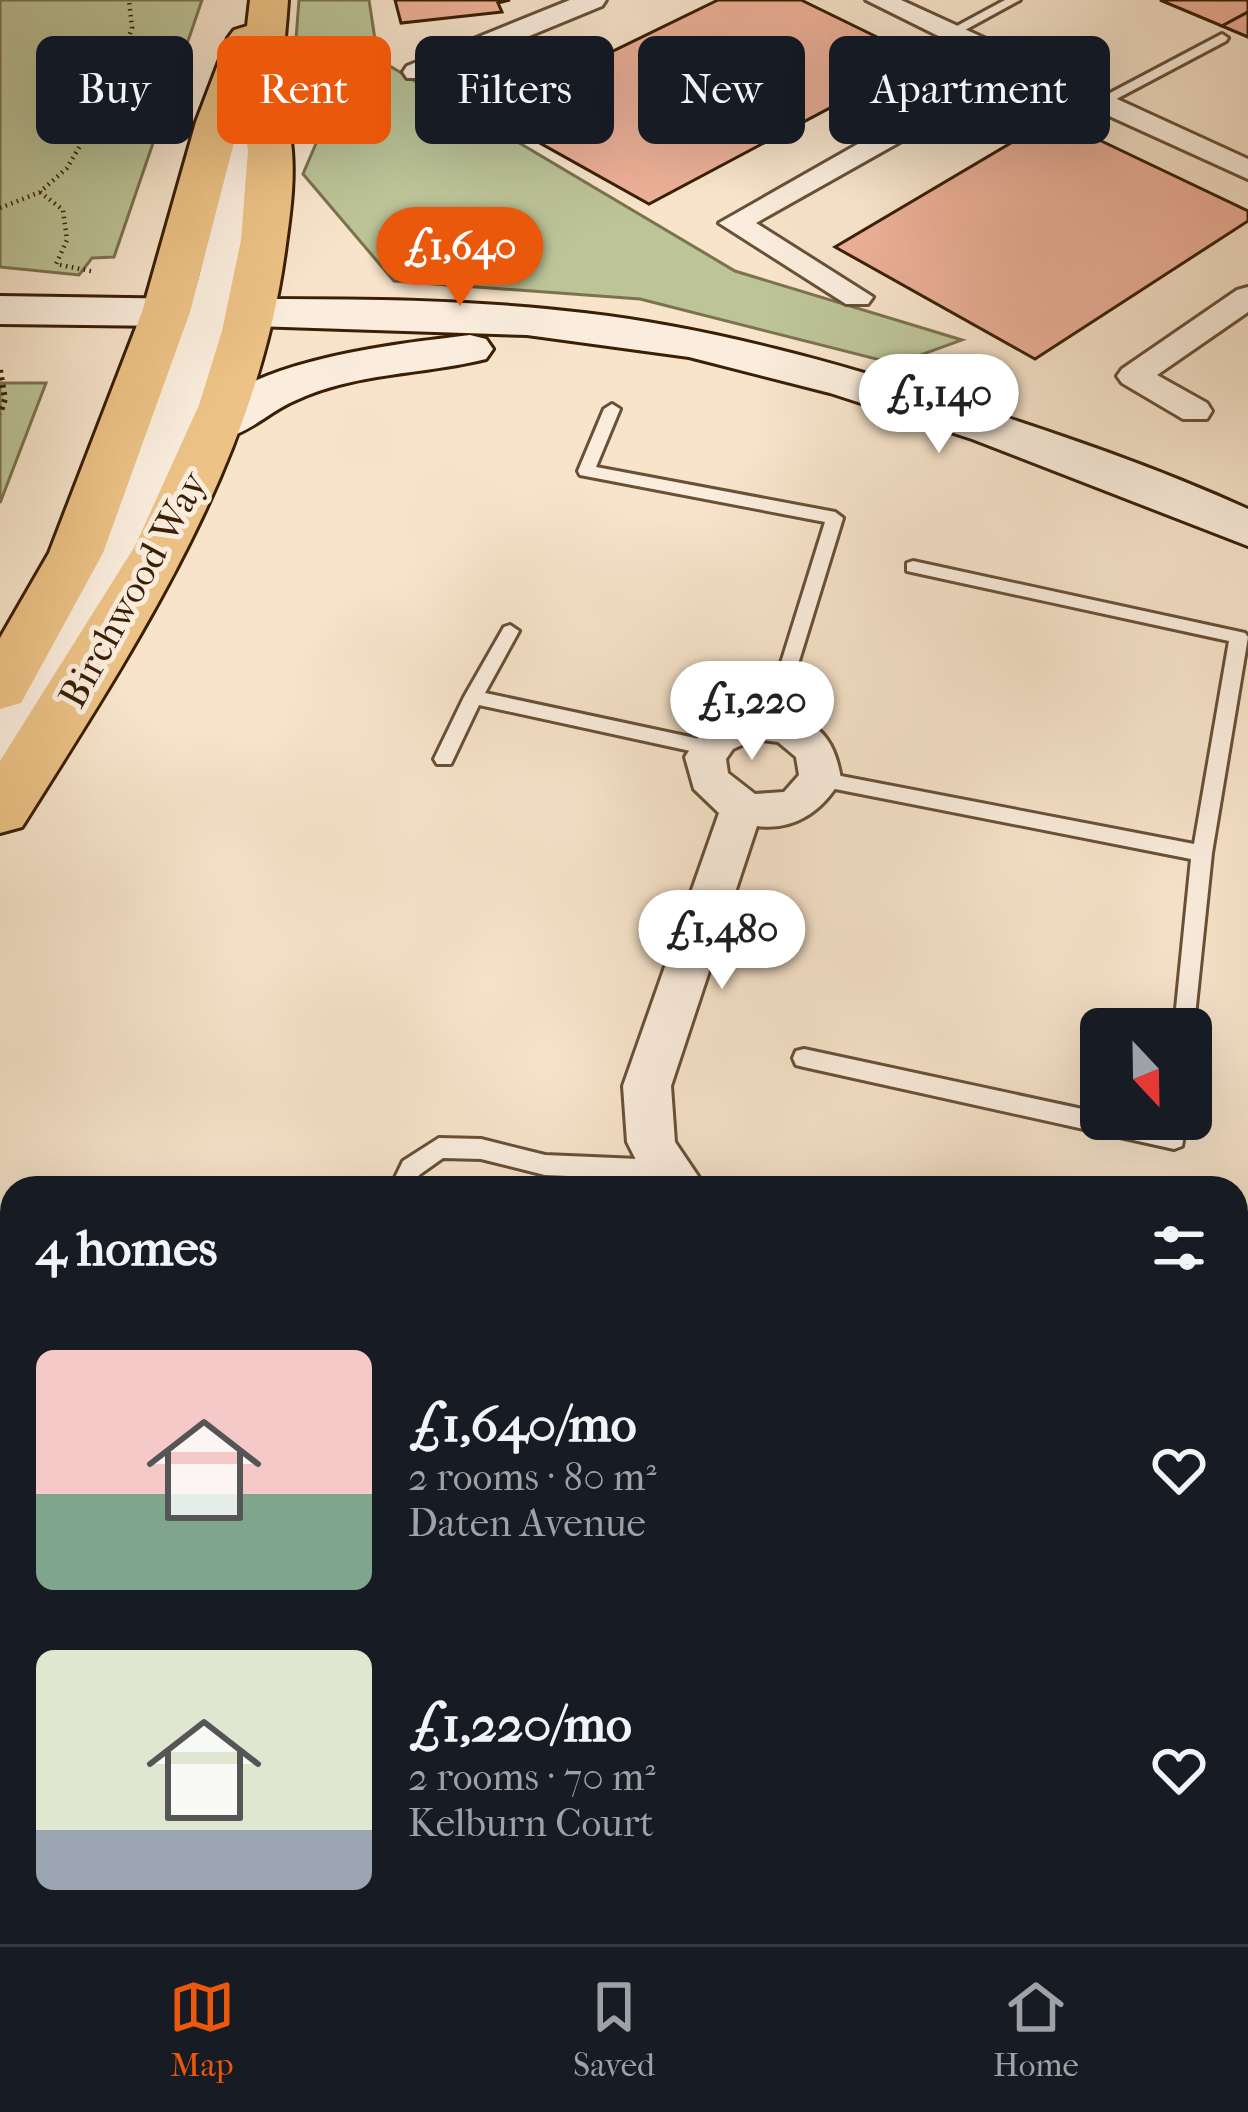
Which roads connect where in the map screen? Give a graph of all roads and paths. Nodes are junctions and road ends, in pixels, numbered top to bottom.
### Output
1 (129, 0) edge
2 (265, 0) edge
3 (593, 0) edge
4 (879, 0) edge
5 (1014, 0) edge
6 (950, 33) junction
7 (504, 36) edge
8 (957, 36) edge
9 (1222, 38) dead end
10 (1110, 97) edge
11 (1110, 107) edge
12 (875, 144) edge
13 (1248, 170) edge
14 (40, 192) junction
15 (0, 208) edge
16 (81, 282) dead end
17 (857, 296) dead end
18 (1248, 297) edge
19 (0, 310) edge
20 (203, 330) junction
21 (0, 337) edge
22 (642, 337) junction
23 (561, 338) junction
24 (0, 370) edge
25 (612, 410) dead end
26 (1196, 411) dead end
27 (0, 414) edge
28 (219, 426) junction
29 (1248, 530) edge
30 (913, 566) dead end
31 (510, 631) dead end
32 (0, 688) edge
33 (473, 697) junction
34 (770, 724) junction
35 (0, 748) edge
36 (709, 748) junction
37 (444, 759) dead end
38 (820, 779) junction
39 (742, 808) junction
40 (0, 810) edge
41 (1202, 854) junction
42 (1187, 1008) edge
43 (804, 1058) dead end
44 (1080, 1118) edge
45 (407, 1176) edge
46 (643, 1176) edge
47 (671, 1176) edge

1 - 14 path
2 - 20 main road, Birchwood Way
2 - 20 main road, Birchwood Way
3 - 7 street
4 - 6 street
5 - 6 lane
6 - 8 street
9 - 10 lane
11 - 13 street
12 - 17 street
14 - 15 path
14 - 16 path
18 - 26 street
19 - 20 street
20 - 21 street
20 - 22 street
20 - 23 street
20 - 28 main road, Birchwood Way
20 - 32 main road, Birchwood Way
20 - 35 street
22 - 23 street
22 - 29 street
23 - 28 street
24 - 27 path
25 - 34 lane
28 - 40 main road, Birchwood Way
30 - 41 lane
31 - 33 lane
33 - 36 lane
33 - 37 lane
34 - 36 street
34 - 38 street
36 - 39 street
38 - 39 street
38 - 41 lane
39 - 47 street
41 - 42 lane
43 - 44 lane
45 - 46 lane

